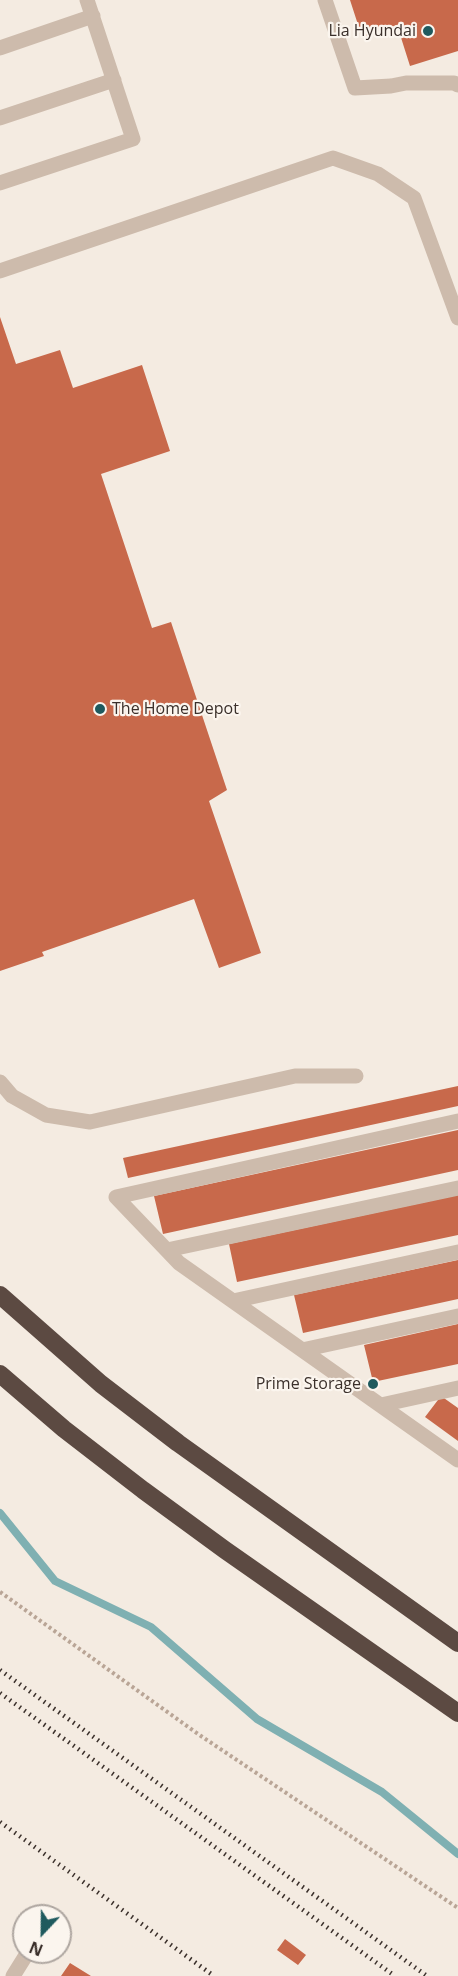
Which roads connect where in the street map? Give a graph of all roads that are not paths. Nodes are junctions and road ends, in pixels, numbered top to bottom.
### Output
1 (87, 0) edge
2 (325, 0) edge
3 (93, 16) junction
4 (0, 48) edge
5 (114, 80) junction
6 (458, 85) edge
7 (0, 118) edge
8 (0, 183) edge
9 (0, 271) edge
10 (458, 318) edge
11 (356, 1076) dead end
12 (0, 1082) edge
13 (458, 1121) edge
14 (458, 1188) edge
15 (167, 1250) junction
16 (458, 1252) edge
17 (0, 1295) edge
18 (233, 1301) junction
19 (458, 1316) edge
20 (302, 1350) junction
21 (0, 1374) edge
22 (455, 1390) edge
23 (381, 1405) junction
24 (458, 1460) edge
25 (458, 1643) edge
26 (458, 1713) edge

1 - 3 lane
2 - 6 lane
3 - 4 lane
3 - 5 lane
5 - 7 lane
5 - 8 lane
9 - 10 lane
11 - 12 lane
13 - 15 lane
14 - 15 lane
15 - 18 lane
16 - 18 lane
17 - 25 highway
18 - 20 lane
19 - 20 lane
20 - 23 lane
21 - 26 highway
22 - 23 lane
23 - 24 lane

